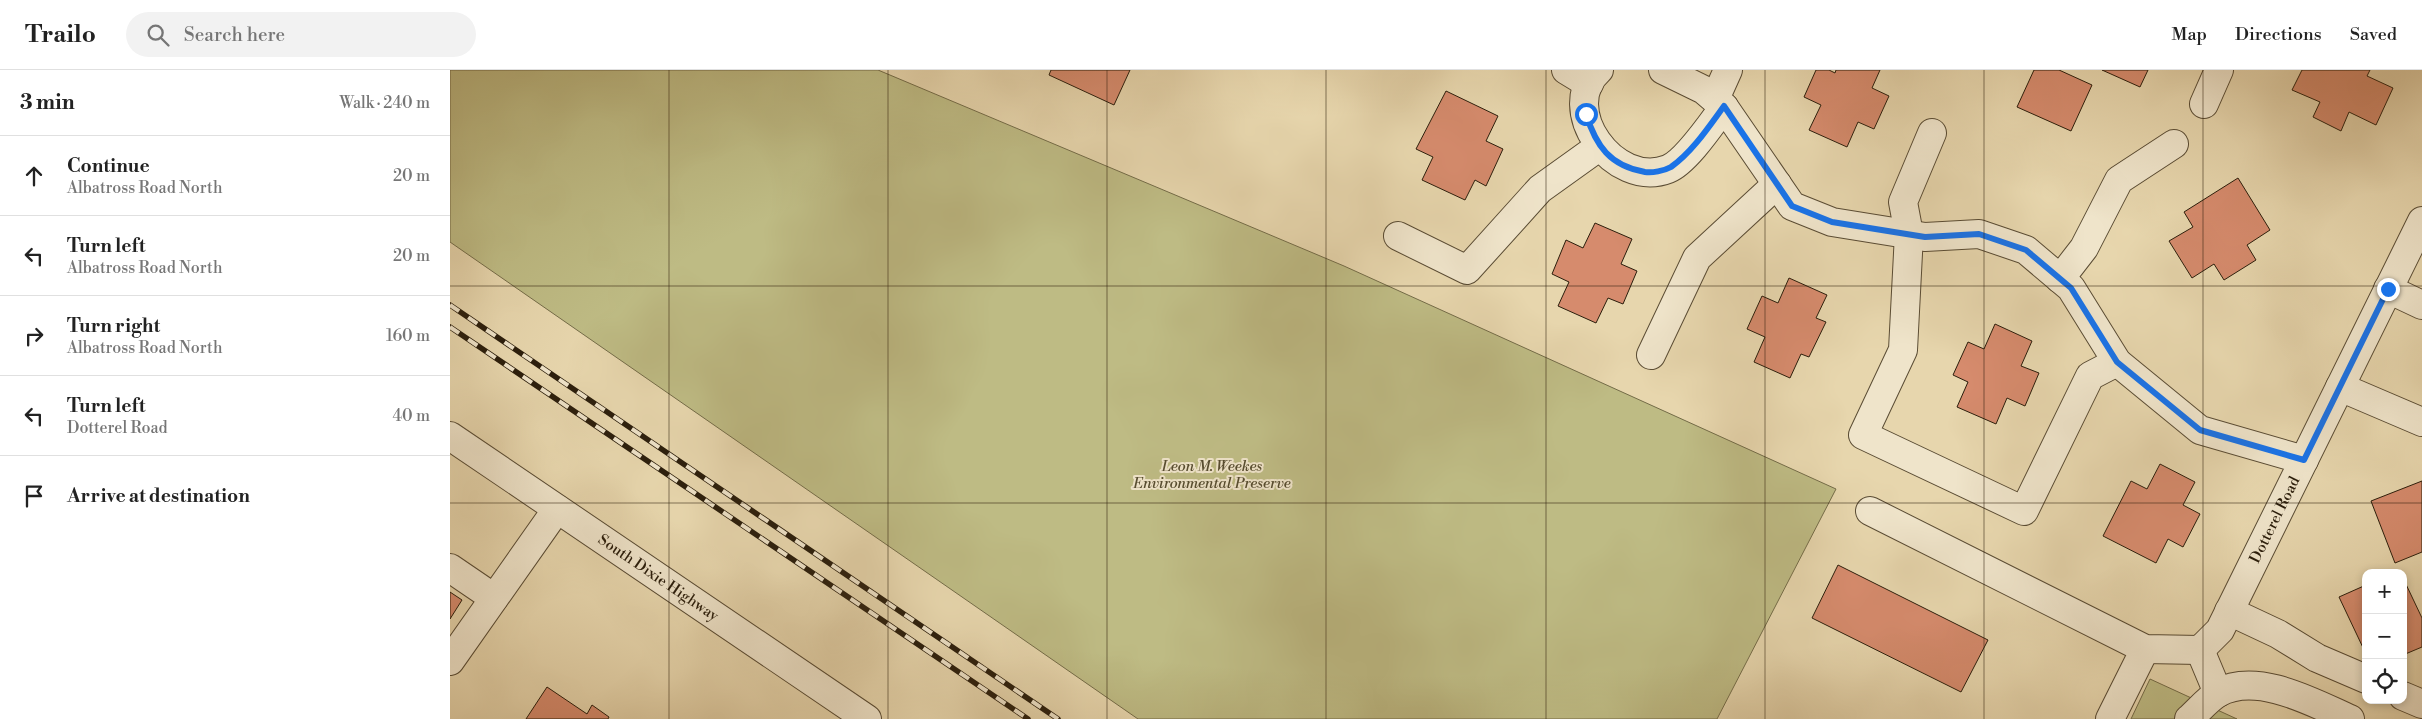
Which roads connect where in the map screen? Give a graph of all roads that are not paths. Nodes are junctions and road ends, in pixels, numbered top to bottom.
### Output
1 (1566, 70) edge
2 (1663, 70) edge
3 (1728, 70) edge
4 (2219, 70) edge
5 (1594, 77) edge
6 (1719, 103) junction
7 (2204, 104) dead end
8 (1932, 133) dead end
9 (2174, 144) dead end
10 (1600, 146) junction
11 (1777, 184) junction
12 (2422, 221) edge
13 (1908, 234) junction
14 (1398, 236) dead end
15 (2060, 279) junction
16 (2388, 289) junction
17 (2422, 305) edge
18 (1651, 355) dead end
19 (2117, 362) junction
20 (2340, 387) junction
21 (2422, 422) edge
22 (450, 436) edge
23 (2304, 460) junction
24 (557, 509) junction
25 (1870, 511) dead end
26 (450, 568) edge
27 (494, 598) junction
28 (2225, 620) junction
29 (2145, 648) junction
30 (2200, 650) junction
31 (450, 660) edge
32 (2362, 677) edge
33 (2407, 698) edge
34 (2422, 704) edge
35 (2202, 710) edge
36 (867, 719) edge
37 (2110, 719) edge
38 (2350, 719) edge

1 - 5 street
2 - 6 street
3 - 6 street
4 - 7 street
5 - 10 street
6 - 10 street
6 - 11 street
8 - 13 street
9 - 15 street
10 - 14 street
11 - 13 street
11 - 18 street
12 - 16 street, Dotterel Road
13 - 15 street
13 - 19 street
15 - 19 street
16 - 17 street
16 - 20 street, Dotterel Road
19 - 23 street
20 - 21 street
20 - 23 street, Dotterel Road
22 - 24 street, South Dixie Highway
23 - 28 street, Dotterel Road
24 - 27 street
24 - 36 street, South Dixie Highway
25 - 29 street
26 - 27 street
27 - 31 street
28 - 30 street, Dotterel Road
28 - 32 street
29 - 30 street
29 - 37 street
30 - 35 street
33 - 34 street
35 - 38 street

